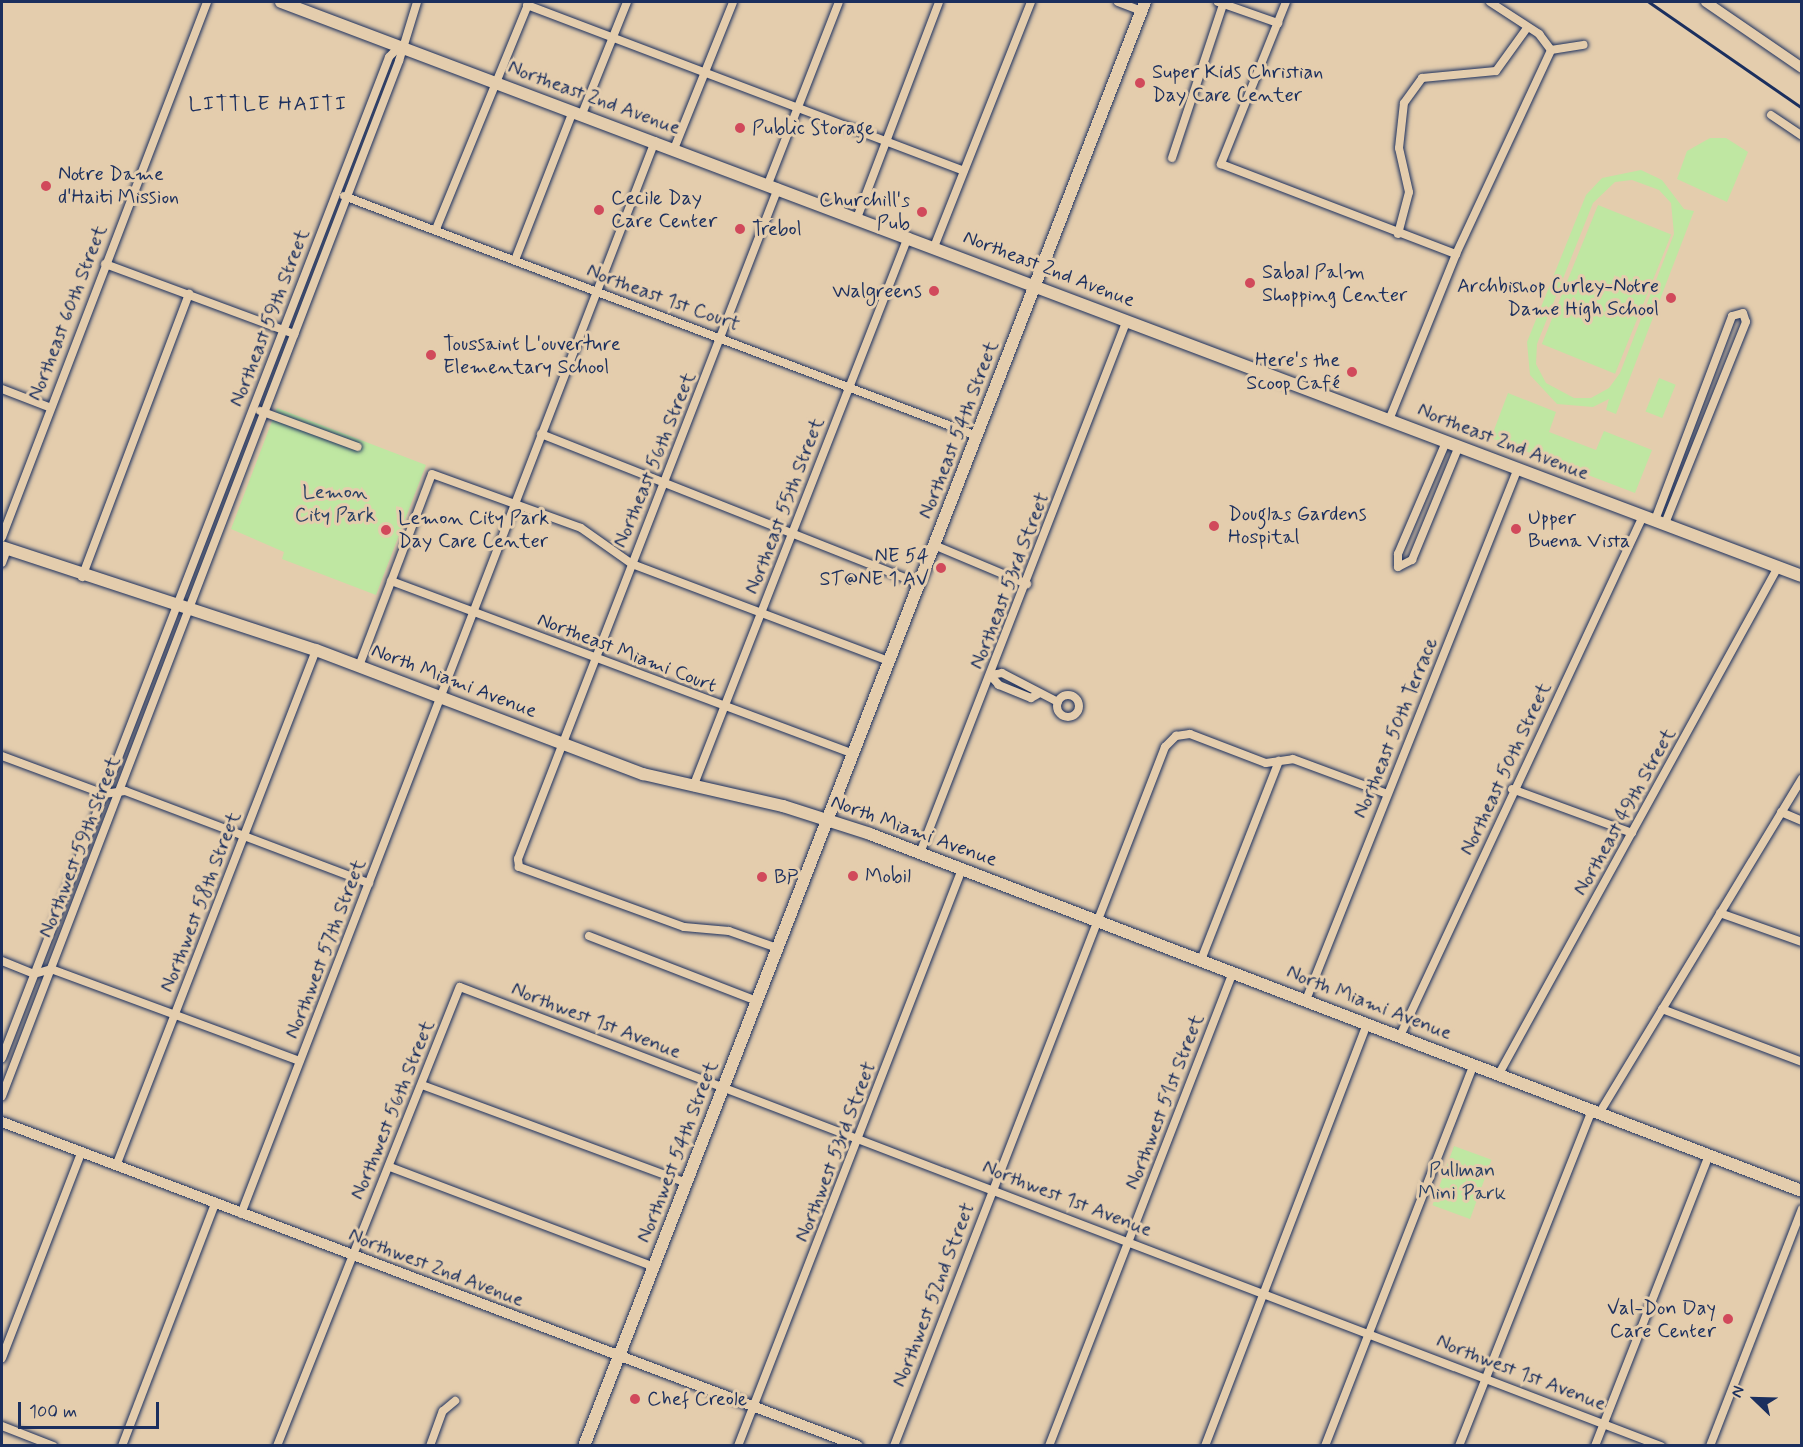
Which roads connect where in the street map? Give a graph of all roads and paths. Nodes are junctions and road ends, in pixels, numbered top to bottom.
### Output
1 (207, 2) edge
2 (281, 2) edge
3 (417, 2) edge
4 (627, 2) edge
5 (733, 2) edge
6 (839, 2) edge
7 (939, 2) edge
8 (1030, 2) edge
9 (1118, 2) edge
10 (1222, 2) edge
11 (1286, 2) edge
12 (1490, 2) edge
13 (1707, 2) edge
14 (528, 3) edge
15 (1144, 6) edge
16 (1278, 23) junction
17 (1527, 28) junction
18 (612, 39) junction
19 (1584, 45) dead end
20 (400, 46) junction
21 (1551, 50) junction
22 (1802, 68) edge
23 (705, 72) junction
24 (494, 82) junction
25 (797, 110) junction
26 (578, 112) junction
27 (1771, 115) dead end
28 (1802, 136) edge
29 (655, 141) junction
30 (886, 142) junction
31 (674, 149) junction
32 (1172, 158) dead end
33 (963, 171) junction
34 (773, 186) junction
35 (336, 192) junction
36 (347, 197) junction
37 (857, 218) junction
38 (435, 229) junction
39 (1398, 234) junction
40 (908, 237) junction
41 (934, 247) junction
42 (1456, 254) junction
43 (515, 260) junction
44 (105, 264) junction
45 (1036, 285) junction
46 (594, 291) junction
47 (189, 294) junction
48 (1127, 320) junction
49 (283, 330) junction
50 (294, 334) junction
51 (722, 337) junction
52 (848, 387) junction
53 (2, 389) edge
54 (49, 406) junction
55 (253, 408) junction
56 (264, 413) junction
57 (1389, 420) junction
58 (541, 434) junction
59 (978, 436) junction
60 (1446, 442) junction
61 (1459, 446) junction
62 (358, 447) dead end
63 (1518, 468) junction
64 (663, 483) junction
65 (513, 505) junction
66 (1654, 520) junction
67 (792, 532) junction
68 (1407, 534) junction
69 (2, 537) edge
70 (1420, 540) junction
71 (934, 545) junction
72 (4, 548) edge
73 (2, 563) edge
74 (632, 564) junction
75 (1778, 567) junction
76 (1802, 576) edge
77 (82, 578) junction
78 (391, 580) junction
79 (919, 584) junction
80 (1027, 584) junction
81 (182, 608) junction
82 (471, 612) junction
83 (761, 614) junction
84 (316, 650) junction
85 (596, 658) junction
86 (889, 661) junction
87 (358, 666) junction
88 (990, 675) junction
89 (440, 696) junction
90 (1058, 702) dead end
91 (724, 707) junction
92 (563, 743) junction
93 (853, 754) junction
94 (2, 756) edge
95 (1280, 761) junction
96 (1802, 778) edge
97 (693, 787) junction
98 (1512, 789) junction
99 (119, 790) junction
100 (104, 794) junction
101 (1387, 794) junction
102 (1781, 812) junction
103 (827, 819) junction
104 (1802, 820) edge
105 (244, 833) junction
106 (1632, 833) junction
107 (920, 853) junction
108 (962, 869) junction
109 (807, 872) joint
110 (369, 883) junction
111 (1720, 912) junction
112 (1097, 921) junction
113 (589, 936) dead end
114 (1802, 942) edge
115 (777, 948) junction
116 (1201, 960) junction
117 (2, 961) edge
118 (51, 969) junction
119 (1233, 972) junction
120 (34, 974) junction
121 (460, 987) joint
122 (1306, 1000) junction
123 (757, 1001) junction
124 (1662, 1009) junction
125 (176, 1015) junction
126 (1367, 1024) junction
127 (1400, 1036) junction
128 (2, 1058) edge
129 (300, 1061) junction
130 (1802, 1062) edge
131 (1474, 1064) junction
132 (1500, 1072) junction
133 (423, 1085) junction
134 (723, 1088) junction
135 (2, 1096) edge
136 (1596, 1111) junction
137 (2, 1122) edge
138 (860, 1138) junction
139 (81, 1152) junction
140 (1709, 1155) junction
141 (116, 1166) junction
142 (390, 1167) junction
143 (687, 1183) junction
144 (993, 1189) junction
145 (1802, 1191) edge
146 (215, 1204) junction
147 (1802, 1209) edge
148 (241, 1214) junction
149 (1129, 1241) junction
150 (352, 1255) junction
151 (654, 1267) junction
152 (1266, 1291) junction
153 (1368, 1332) junction
154 (620, 1356) junction
155 (2, 1358) edge
156 (1485, 1377) junction
157 (455, 1401) dead end
158 (753, 1406) junction
159 (1603, 1423) junction
160 (2, 1426) edge
161 (53, 1446) edge
162 (122, 1446) edge
163 (277, 1446) edge
164 (430, 1446) edge
165 (584, 1446) edge
166 (738, 1446) edge
167 (858, 1446) edge
168 (894, 1446) edge
169 (1049, 1446) edge
170 (1204, 1446) edge
171 (1325, 1446) edge
172 (1459, 1446) edge
173 (1594, 1446) edge
174 (1661, 1446) edge
175 (1710, 1446) edge

1 - 44 street, Northeast 60th Street
2 - 20 main road, Northeast 2nd Avenue
3 - 20 street, Northeast 59th Street
4 - 18 street
5 - 23 street
6 - 25 street, Northeast 56th Street
7 - 30 street
8 - 33 street
9 - 15 street
10 - 16 street
10 - 32 street
11 - 16 street
12 - 17 street
13 - 22 street
14 - 18 street
14 - 24 street
15 - 45 main road, Northeast 54th Street
16 - 39 street
17 - 21 street
17 - 39 street
18 - 23 street
18 - 26 street
19 - 21 street
20 - 24 main road, Northeast 2nd Avenue
20 - 35 street, Northeast 59th Street
20 - 36 street, Northeast 59th Street
21 - 42 street
23 - 25 street
23 - 31 street
24 - 26 main road, Northeast 2nd Avenue
24 - 38 street
25 - 30 street
25 - 34 street, Northeast 56th Street
26 - 29 main road, Northeast 2nd Avenue
26 - 43 street
27 - 28 street
29 - 31 main road, Northeast 2nd Avenue
29 - 46 street, Northwest 57th Street
30 - 33 street
30 - 37 street
31 - 34 main road, Northeast 2nd Avenue
33 - 41 street
34 - 37 main road, Northeast 2nd Avenue
34 - 51 street, Northeast 56th Street
35 - 36 street, Northeast 1st Court
35 - 49 street, Northeast 59th Street
36 - 38 street, Northeast 1st Court
36 - 50 street, Northeast 59th Street
37 - 40 main road, Northeast 2nd Avenue
38 - 43 street, Northeast 1st Court
39 - 42 street
40 - 41 main road, Northeast 2nd Avenue
40 - 52 street, Northeast 55th Street
41 - 45 main road, Northeast 2nd Avenue
42 - 57 street
43 - 46 street, Northeast 1st Court
44 - 47 street
44 - 54 street, Northeast 60th Street
45 - 48 main road, Northeast 2nd Avenue
45 - 59 main road, Northeast 54th Street
46 - 51 street, Northeast 1st Court
46 - 58 street, Northwest 57th Street
47 - 49 street
47 - 77 street
48 - 57 main road, Northeast 2nd Avenue
48 - 80 street, Northeast 53rd Street
49 - 50 street
49 - 55 street, Northeast 59th Street
50 - 56 street, Northeast 59th Street
51 - 52 street, Northeast 1st Court
51 - 64 street, Northeast 56th Street
52 - 59 street, Northeast 1st Court
52 - 67 street, Northeast 55th Street
53 - 54 street
54 - 69 street, Northeast 60th Street
55 - 56 street
55 - 81 street, Northeast 59th Street
56 - 62 street
56 - 81 street, Northeast 59th Street
57 - 60 main road, Northeast 2nd Avenue
58 - 64 street
58 - 65 street, Northwest 57th Street
59 - 71 main road, Northeast 54th Street
60 - 61 main road, Northeast 2nd Avenue
60 - 68 street
61 - 63 main road, Northeast 2nd Avenue
61 - 70 street
63 - 66 main road, Northeast 2nd Avenue
63 - 101 street, Northeast 50th Terrace
64 - 67 street
64 - 74 street, Northeast 56th Street
65 - 74 street
65 - 78 street
65 - 82 street, Northwest 57th Street
66 - 66 street, Northeast 50th Street
66 - 75 main road, Northeast 2nd Avenue
66 - 98 street, Northeast 50th Street
67 - 79 street
67 - 83 street, Northeast 55th Street
68 - 70 street
68 - 70 street
71 - 79 main road, Northeast 54th Street
71 - 80 street
72 - 73 street
72 - 77 main road, North Miami Avenue
74 - 83 street
74 - 85 street, Northeast 56th Street
75 - 76 main road, Northeast 2nd Avenue
75 - 106 street, Northeast 49th Street
77 - 81 main road, North Miami Avenue
78 - 82 street, Northeast Miami Court
78 - 87 street
79 - 86 main road, Northeast 54th Street
80 - 88 street, Northeast 53rd Street
81 - 84 main road, North Miami Avenue
81 - 99 street, Northwest 59th Street
81 - 100 street, Northwest 59th Street
82 - 85 street, Northeast Miami Court
82 - 89 street, Northwest 57th Street
83 - 86 street
83 - 91 street, Northeast 55th Street
84 - 87 main road, North Miami Avenue
84 - 105 street, Northwest 58th Street
85 - 91 street, Northeast Miami Court
85 - 92 street, Northeast 56th Street
86 - 93 main road, Northeast 54th Street
87 - 89 main road, North Miami Avenue
88 - 90 street
88 - 107 street, Northeast 53rd Street
89 - 92 main road, North Miami Avenue
89 - 110 street, Northwest 57th Street
91 - 93 street, Northeast Miami Court
91 - 97 street, Northeast 55th Street
92 - 97 main road, North Miami Avenue
92 - 115 street
93 - 103 main road, Northeast 54th Street
94 - 100 street
95 - 101 street
95 - 112 street, Northwest 52nd Street
95 - 116 street
96 - 102 street
97 - 103 main road, North Miami Avenue
98 - 106 street
98 - 127 street, Northeast 50th Street
99 - 100 street
99 - 105 street
99 - 118 street, Northwest 59th Street
100 - 120 street, Northwest 59th Street
101 - 122 street, Northeast 50th Terrace
102 - 104 street
102 - 111 street
103 - 107 main road, North Miami Avenue
103 - 109 main road, Northeast 54th Street
105 - 110 street
105 - 125 street, Northwest 58th Street
106 - 132 street, Northeast 49th Street
107 - 108 main road, North Miami Avenue
108 - 112 main road, North Miami Avenue
108 - 138 street, Northwest 53rd Street
109 - 115 main road, Northwest 54th Street
110 - 129 street, Northwest 57th Street
111 - 114 street
111 - 124 street
112 - 116 main road, North Miami Avenue
112 - 144 street, Northwest 52nd Street
113 - 123 street
115 - 123 main road, Northwest 54th Street
116 - 119 main road, North Miami Avenue
117 - 120 street
118 - 120 street
118 - 125 street
118 - 135 street, Northwest 59th Street
119 - 122 main road, North Miami Avenue
119 - 149 street, Northwest 51st Street
120 - 128 street, Northwest 59th Street
121 - 133 street, Northwest 56th Street
121 - 134 street, Northwest 1st Avenue
122 - 126 main road, North Miami Avenue
123 - 134 main road, Northwest 54th Street
124 - 130 street
124 - 136 street
125 - 129 street
125 - 141 street, Northwest 58th Street
126 - 127 main road, North Miami Avenue
126 - 152 street
127 - 131 main road, North Miami Avenue
129 - 148 street, Northwest 57th Street
131 - 132 main road, North Miami Avenue
131 - 153 street
132 - 136 main road, North Miami Avenue
133 - 142 street, Northwest 56th Street
133 - 143 street
134 - 138 street, Northwest 1st Avenue
134 - 143 main road, Northwest 54th Street
136 - 140 main road, North Miami Avenue
136 - 156 street
137 - 139 street, Northwest 2nd Avenue
138 - 144 street, Northwest 1st Avenue
138 - 158 street, Northwest 53rd Street
139 - 141 street, Northwest 2nd Avenue
139 - 155 street
140 - 145 main road, North Miami Avenue
140 - 159 street
141 - 146 street, Northwest 2nd Avenue
142 - 150 street, Northwest 56th Street
142 - 151 street
143 - 151 main road, Northwest 54th Street
144 - 149 street, Northwest 1st Avenue
144 - 168 street, Northwest 52nd Street
146 - 148 street, Northwest 2nd Avenue
146 - 162 street
147 - 175 street
148 - 150 street, Northwest 2nd Avenue
149 - 152 street, Northwest 1st Avenue
149 - 169 street, Northwest 51st Street
150 - 154 street, Northwest 2nd Avenue
150 - 163 street, Northwest 56th Street
151 - 154 main road, Northwest 54th Street
152 - 153 street, Northwest 1st Avenue
152 - 170 street
153 - 156 street, Northwest 1st Avenue
153 - 171 street
154 - 158 street, Northwest 2nd Avenue
154 - 165 main road, Northwest 54th Street
156 - 159 street, Northwest 1st Avenue
156 - 172 street
157 - 164 street
158 - 166 street, Northwest 53rd Street
158 - 167 street, Northwest 2nd Avenue
159 - 173 street
159 - 174 street, Northwest 1st Avenue
160 - 161 street

